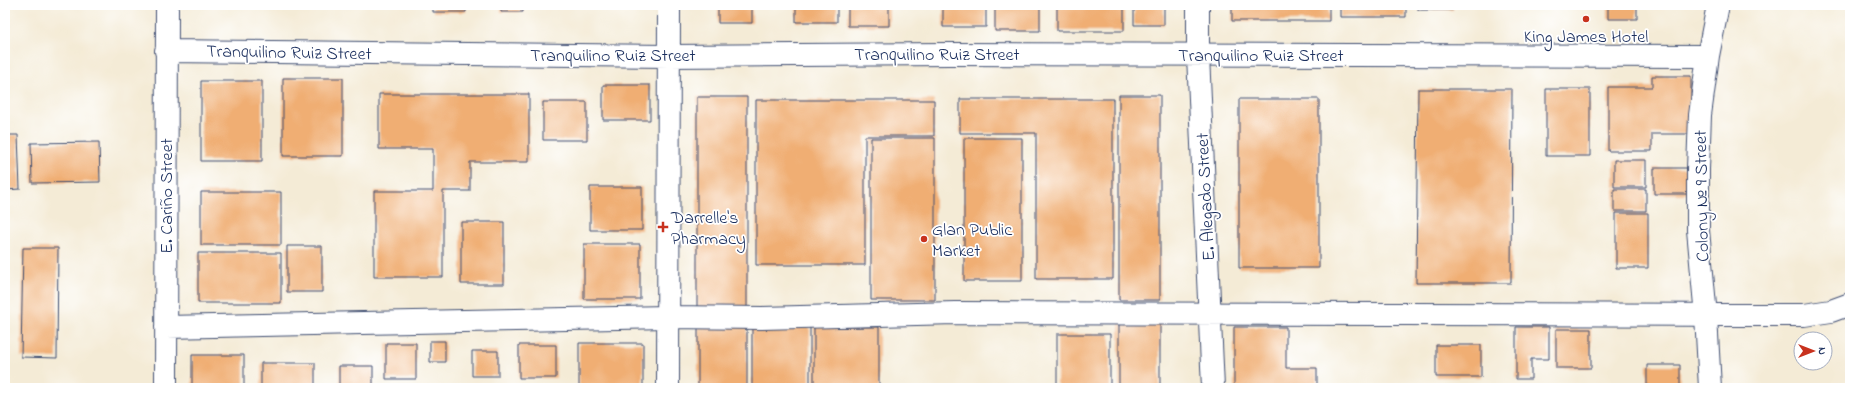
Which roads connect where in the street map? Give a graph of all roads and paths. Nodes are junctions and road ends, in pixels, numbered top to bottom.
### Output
1 (167, 5) edge
2 (670, 5) edge
3 (1198, 5) edge
4 (1718, 5) edge
5 (166, 51) junction
6 (1198, 55) junction
7 (669, 56) junction
8 (1708, 56) junction
9 (1850, 304) edge
10 (1211, 314) junction
11 (1706, 316) junction
12 (668, 317) junction
13 (166, 327) junction
14 (166, 388) edge
15 (668, 388) edge
16 (1213, 388) edge
17 (1710, 388) edge

1 - 5 street, E. Cariño Street
2 - 7 street
3 - 6 street, E. Alegado Street
4 - 8 street, Colony № 9 Street
5 - 7 street, Tranquilino Ruiz Street
5 - 13 street, E. Cariño Street
6 - 7 street, Tranquilino Ruiz Street
6 - 8 street, Tranquilino Ruiz Street
6 - 10 street, E. Alegado Street
7 - 12 street
8 - 11 street, Colony № 9 Street
9 - 11 street
10 - 11 street
10 - 12 street
10 - 16 street, E. Alegado Street
11 - 17 street, Colony № 9 Street
12 - 13 street
12 - 15 street
13 - 14 street, E. Cariño Street

